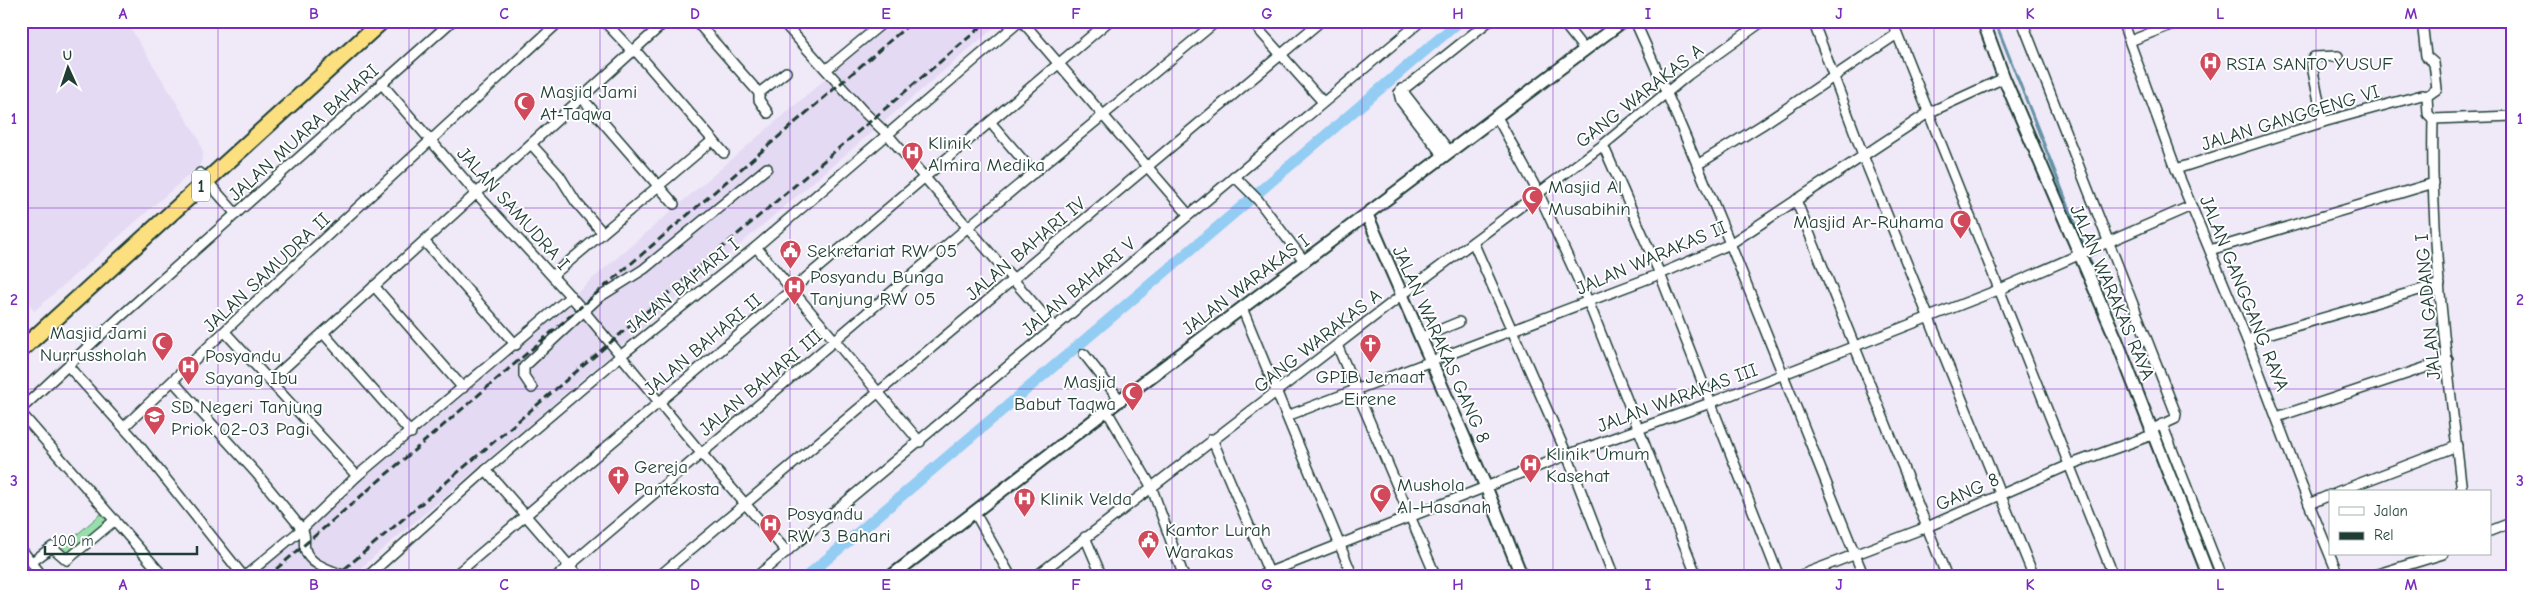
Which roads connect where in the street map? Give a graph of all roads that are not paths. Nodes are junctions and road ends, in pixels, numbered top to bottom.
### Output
1 (370, 21) edge
2 (382, 21) edge
3 (560, 21) edge
4 (604, 21) edge
5 (666, 21) edge
6 (696, 21) edge
7 (782, 21) edge
8 (885, 21) edge
9 (1021, 21) edge
10 (1109, 21) edge
11 (1217, 21) edge
12 (1251, 21) edge
13 (1322, 21) edge
14 (1421, 21) edge
15 (1489, 21) edge
16 (1562, 21) edge
17 (1623, 21) edge
18 (1634, 21) edge
19 (1763, 21) edge
20 (1813, 21) edge
21 (1892, 21) edge
22 (1983, 21) edge
23 (2022, 21) edge
24 (2122, 21) edge
25 (2181, 21) edge
26 (2422, 21) edge
27 (450, 22) edge
28 (1897, 34) junction
29 (2130, 41) junction
30 (1584, 49) junction
31 (634, 51) junction
32 (1281, 55) junction
33 (2338, 56) dead end
34 (1057, 64) junction
35 (827, 69) junction
36 (786, 72) dead end
37 (1834, 74) junction
38 (2004, 78) junction
39 (381, 83) junction
40 (1667, 92) junction
41 (759, 93) junction
42 (2427, 96) junction
43 (582, 98) junction
44 (1323, 102) junction
45 (768, 113) dead end
46 (1928, 113) junction
47 (1103, 116) junction
48 (2513, 116) edge
49 (1497, 117) junction
50 (2433, 119) junction
51 (990, 122) junction
52 (2324, 122) junction
53 (888, 135) junction
54 (431, 140) junction
55 (713, 140) junction
56 (531, 144) junction
57 (1603, 146) junction
58 (724, 153) dead end
59 (1447, 155) junction
60 (1864, 156) junction
61 (1697, 165) junction
62 (1147, 167) junction
63 (767, 168) dead end
64 (2176, 170) junction
65 (1034, 173) junction
66 (1234, 176) junction
67 (203, 177) junction
68 (926, 178) junction
69 (2434, 183) junction
70 (660, 187) junction
71 (1538, 192) junction
72 (477, 194) junction
73 (1796, 200) junction
74 (674, 204) dead end
75 (2191, 206) junction
76 (236, 214) junction
77 (1188, 214) junction
78 (1367, 215) junction
79 (968, 228) junction
80 (602, 232) junction
81 (424, 241) junction
82 (2110, 241) junction
83 (1473, 242) junction
84 (1730, 244) junction
85 (756, 248) junction
86 (2210, 250) junction
87 (2087, 252) junction
88 (1305, 262) junction
89 (1660, 274) junction
90 (553, 275) junction
91 (1013, 280) junction
92 (2440, 284) junction
93 (374, 286) junction
94 (792, 290) junction
95 (1998, 290) junction
96 (1402, 295) junction
97 (571, 296) junction
98 (1588, 301) junction
99 (1242, 308) junction
100 (584, 311) junction
101 (1930, 317) junction
102 (1459, 322) dead end
103 (1054, 327) junction
104 (1511, 331) junction
105 (225, 332) junction
106 (323, 333) junction
107 (1420, 338) junction
108 (21, 340) edge
109 (2247, 340) junction
110 (835, 341) junction
111 (516, 345) junction
112 (1337, 345) junction
113 (1854, 346) junction
114 (21, 350) edge
115 (1084, 354) dead end
116 (621, 356) junction
117 (2448, 360) junction
118 (1429, 361) junction
119 (68, 366) junction
120 (1784, 374) junction
121 (271, 380) junction
122 (174, 381) junction
123 (463, 388) junction
124 (532, 388) dead end
125 (1356, 389) junction
126 (879, 392) junction
127 (1276, 392) junction
128 (1120, 400) junction
129 (658, 401) junction
130 (1710, 403) junction
131 (21, 409) edge
132 (1107, 411) junction
133 (21, 413) edge
134 (1287, 416) junction
135 (2277, 417) junction
136 (124, 427) junction
137 (1638, 429) junction
138 (2155, 429) junction
139 (411, 433) junction
140 (1212, 439) junction
141 (920, 442) junction
142 (2457, 446) junction
143 (700, 453) junction
144 (1567, 454) junction
145 (2069, 465) junction
146 (486, 470) junction
147 (357, 476) junction
148 (1151, 486) junction
149 (1486, 487) junction
150 (2343, 490) edge
151 (2462, 490) edge
152 (2001, 493) junction
153 (2329, 495) edge
154 (745, 502) junction
155 (2309, 504) junction
156 (974, 513) junction
157 (526, 515) junction
158 (1411, 516) junction
159 (115, 520) junction
160 (2513, 522) edge
161 (1927, 527) junction
162 (302, 529) junction
163 (2492, 530) edge
164 (2198, 532) junction
165 (1086, 537) junction
166 (1340, 544) junction
167 (21, 549) edge
168 (786, 552) junction
169 (1855, 553) junction
170 (2329, 553) edge
171 (2330, 556) edge
172 (2436, 556) edge
173 (32, 562) junction
174 (569, 566) junction
175 (1270, 575) edge
176 (43, 577) edge
177 (164, 577) edge
178 (244, 577) edge
179 (348, 577) edge
180 (367, 577) edge
181 (453, 577) edge
182 (556, 577) edge
183 (579, 577) edge
184 (658, 577) edge
185 (756, 577) edge
186 (890, 577) edge
187 (1011, 577) edge
188 (1035, 577) edge
189 (1102, 577) edge
190 (1184, 577) edge
191 (1257, 577) edge
192 (1353, 577) edge
193 (1436, 577) edge
194 (1522, 577) edge
195 (1614, 577) edge
196 (1697, 577) edge
197 (1779, 577) edge
198 (1796, 577) edge
199 (1864, 577) edge
200 (1947, 577) edge
201 (2034, 577) edge
202 (2114, 577) edge
203 (2209, 577) edge
204 (2222, 577) edge
205 (2339, 577) edge
206 (2368, 577) edge

1 - 67 highway, 1
2 - 67 highway, 1
3 - 54 street, JALAN SAMUDRA II
4 - 31 street
5 - 31 street
6 - 41 street
7 - 35 street
8 - 35 street
9 - 34 street
9 - 53 street, JALAN BAHARI I
10 - 34 street, JALAN BAHARI II
11 - 47 street, JALAN BAHARI III
12 - 32 street
13 - 32 street, JALAN BAHARI IV
14 - 44 street, JALAN BAHARI V
15 - 59 street
16 - 30 street
17 - 30 street, JALAN WARAKAS I
18 - 40 street
19 - 40 street, GANG WARAKAS A
20 - 37 street
21 - 28 street
22 - 38 street, JALAN WARAKAS RAYA
23 - 82 street
24 - 29 street, JALAN GANGGANG RAYA
25 - 29 street
26 - 42 street
27 - 39 street, JALAN MUARA BAHARI
28 - 37 street
28 - 46 street
29 - 64 street, JALAN GANGGANG RAYA
30 - 49 street, JALAN WARAKAS I
31 - 43 street
31 - 55 street
32 - 44 street
32 - 62 street, JALAN BAHARI IV
33 - 52 street
34 - 47 street
34 - 51 street, JALAN BAHARI II
35 - 53 street
36 - 41 street
37 - 60 street
37 - 61 street
38 - 46 street, JALAN WARAKAS II
38 - 87 street, JALAN WARAKAS RAYA
39 - 54 street, JALAN SAMUDRA I
39 - 76 street, JALAN MUARA BAHARI
40 - 57 street, GANG WARAKAS A
40 - 61 street
41 - 45 street
42 - 50 street
42 - 52 street, JALAN GANGGENG VI
43 - 56 street
43 - 70 street
44 - 66 street, JALAN BAHARI V
46 - 60 street, JALAN WARAKAS II
46 - 95 street
47 - 62 street
47 - 65 street, JALAN BAHARI III
48 - 50 street
49 - 59 street, JALAN WARAKAS I
49 - 71 street
50 - 69 street, JALAN GADANG I
51 - 65 street
51 - 68 street, JALAN BAHARI II
52 - 64 street, JALAN GANGGENG VI
53 - 68 street
53 - 85 street, JALAN BAHARI I
54 - 72 street, JALAN SAMUDRA I
54 - 105 street, JALAN SAMUDRA II
55 - 58 street
55 - 70 street
56 - 72 street
56 - 80 street
57 - 71 street, GANG WARAKAS A
57 - 89 street
59 - 78 street, JALAN WARAKAS I
60 - 73 street, JALAN WARAKAS II
60 - 101 street
61 - 84 street
62 - 77 street
62 - 91 street, JALAN BAHARI IV
63 - 100 street
64 - 75 street, JALAN GANGGANG RAYA
65 - 79 street, JALAN BAHARI III
66 - 77 street, JALAN BAHARI V
66 - 88 street
67 - 76 street
67 - 108 highway, 1
67 - 114 highway, 1
68 - 79 street
68 - 94 street, JALAN BAHARI II
69 - 86 street
69 - 92 street, JALAN GADANG I
70 - 74 street
70 - 80 street
71 - 83 street, GANG WARAKAS A
71 - 98 street
72 - 81 street
72 - 90 street, JALAN SAMUDRA I
73 - 84 street, JALAN WARAKAS II
73 - 113 street
75 - 82 street, JALAN WARAKAS III
75 - 86 street, JALAN GANGGANG RAYA
76 - 119 street, JALAN MUARA BAHARI
77 - 103 street, JALAN BAHARI V
78 - 88 street, JALAN WARAKAS I
78 - 96 street, JALAN WARAKAS GANG 8
79 - 91 street
79 - 110 street, JALAN BAHARI III
80 - 90 street
81 - 93 street
81 - 111 street
82 - 87 street, JALAN WARAKAS III
82 - 138 street
83 - 96 street, GANG WARAKAS A
83 - 104 street
84 - 89 street, JALAN WARAKAS II
84 - 120 street
85 - 94 street
85 - 116 street, JALAN BAHARI I
86 - 109 street, JALAN GANGGANG RAYA
87 - 95 street, JALAN WARAKAS III
87 - 138 street, JALAN WARAKAS RAYA
88 - 99 street, JALAN WARAKAS I
89 - 98 street, JALAN WARAKAS II
89 - 130 street
90 - 97 street, JALAN SAMUDRA I
91 - 103 street
91 - 126 street, JALAN BAHARI IV
92 - 109 street
92 - 117 street, JALAN GADANG I
93 - 106 street
93 - 123 street
94 - 110 street
94 - 129 street, JALAN BAHARI II
95 - 101 street, JALAN WARAKAS III
95 - 145 street
96 - 107 street, JALAN WARAKAS GANG 8
96 - 112 street, GANG WARAKAS A
97 - 100 street, JALAN SAMUDRA I
97 - 111 street
98 - 104 street, JALAN WARAKAS II
98 - 137 street
99 - 127 street
99 - 128 street, JALAN WARAKAS I
100 - 116 street, JALAN SAMUDRA I
100 - 124 street
101 - 113 street, JALAN WARAKAS III
101 - 152 street
102 - 107 street
103 - 141 street, JALAN BAHARI V
104 - 118 street, JALAN WARAKAS II
104 - 144 street
105 - 121 street
105 - 122 street, JALAN SAMUDRA II
106 - 121 street
106 - 139 street
107 - 118 street, JALAN WARAKAS GANG 8
109 - 135 street, JALAN GANGGANG RAYA
110 - 126 street
110 - 143 street, JALAN BAHARI III
111 - 123 street
112 - 125 street
112 - 127 street, GANG WARAKAS A
113 - 120 street, JALAN WARAKAS III
113 - 161 street
115 - 128 street
116 - 129 street, JALAN SAMUDRA I
116 - 146 street, JALAN BAHARI I
117 - 135 street
117 - 142 street, JALAN GADANG I
118 - 125 street, JALAN WARAKAS II
118 - 149 street, JALAN WARAKAS GANG 8
119 - 131 street, JALAN MUARA BAHARI
119 - 136 street
120 - 130 street, JALAN WARAKAS III
120 - 169 street
121 - 147 street
122 - 136 street, JALAN SAMUDRA II
122 - 162 street
123 - 139 street
125 - 134 street, JALAN WARAKAS II
125 - 158 street
126 - 141 street
126 - 154 street, JALAN BAHARI IV
127 - 134 street
127 - 140 street, GANG WARAKAS A
128 - 132 street, JALAN WARAKAS I
129 - 143 street, JALAN SAMUDRA I
129 - 157 street, JALAN BAHARI II
130 - 137 street, JALAN WARAKAS III
130 - 197 street
132 - 148 street
132 - 156 street, JALAN WARAKAS I
133 - 159 street
134 - 166 street
135 - 155 street, JALAN GANGGANG RAYA
136 - 178 street
137 - 144 street, JALAN WARAKAS III
137 - 196 street
138 - 145 street, GANG 8
138 - 164 street, JALAN WARAKAS RAYA
139 - 147 street
140 - 148 street, GANG WARAKAS A
140 - 175 street
141 - 168 street, JALAN BAHARI V
142 - 150 street
142 - 151 street, JALAN GADANG I
143 - 154 street, JALAN SAMUDRA I
143 - 174 street, JALAN BAHARI III
144 - 149 street, JALAN WARAKAS III
144 - 195 street
145 - 152 street, GANG 8
145 - 202 street
146 - 157 street
146 - 180 street, JALAN BAHARI I
147 - 162 street
148 - 165 street, GANG WARAKAS A
148 - 190 street
149 - 158 street, JALAN WARAKAS III
149 - 194 street, JALAN WARAKAS GANG 8
152 - 161 street, GANG 8
152 - 201 street
153 - 155 street
154 - 168 street, JALAN SAMUDRA I
154 - 184 street, JALAN BAHARI IV
155 - 170 street, JALAN GANGGANG RAYA
156 - 186 street, JALAN WARAKAS I
156 - 187 street
157 - 174 street
157 - 181 street, JALAN BAHARI II
158 - 166 street, JALAN WARAKAS III
158 - 193 street
159 - 173 street
159 - 177 street
160 - 163 street
161 - 169 street, GANG 8
161 - 200 street
162 - 178 street
162 - 179 street
164 - 203 street, JALAN WARAKAS RAYA
164 - 204 street
165 - 188 street, GANG WARAKAS A
165 - 189 street
166 - 175 street, JALAN WARAKAS III
166 - 192 street
167 - 173 street
168 - 185 street, JALAN BAHARI V
169 - 198 street, GANG 8
169 - 199 street
171 - 205 street, JALAN GANGGANG RAYA
172 - 206 street
173 - 176 street
174 - 182 street, JALAN BAHARI III
174 - 183 street
175 - 191 street, JALAN WARAKAS III

